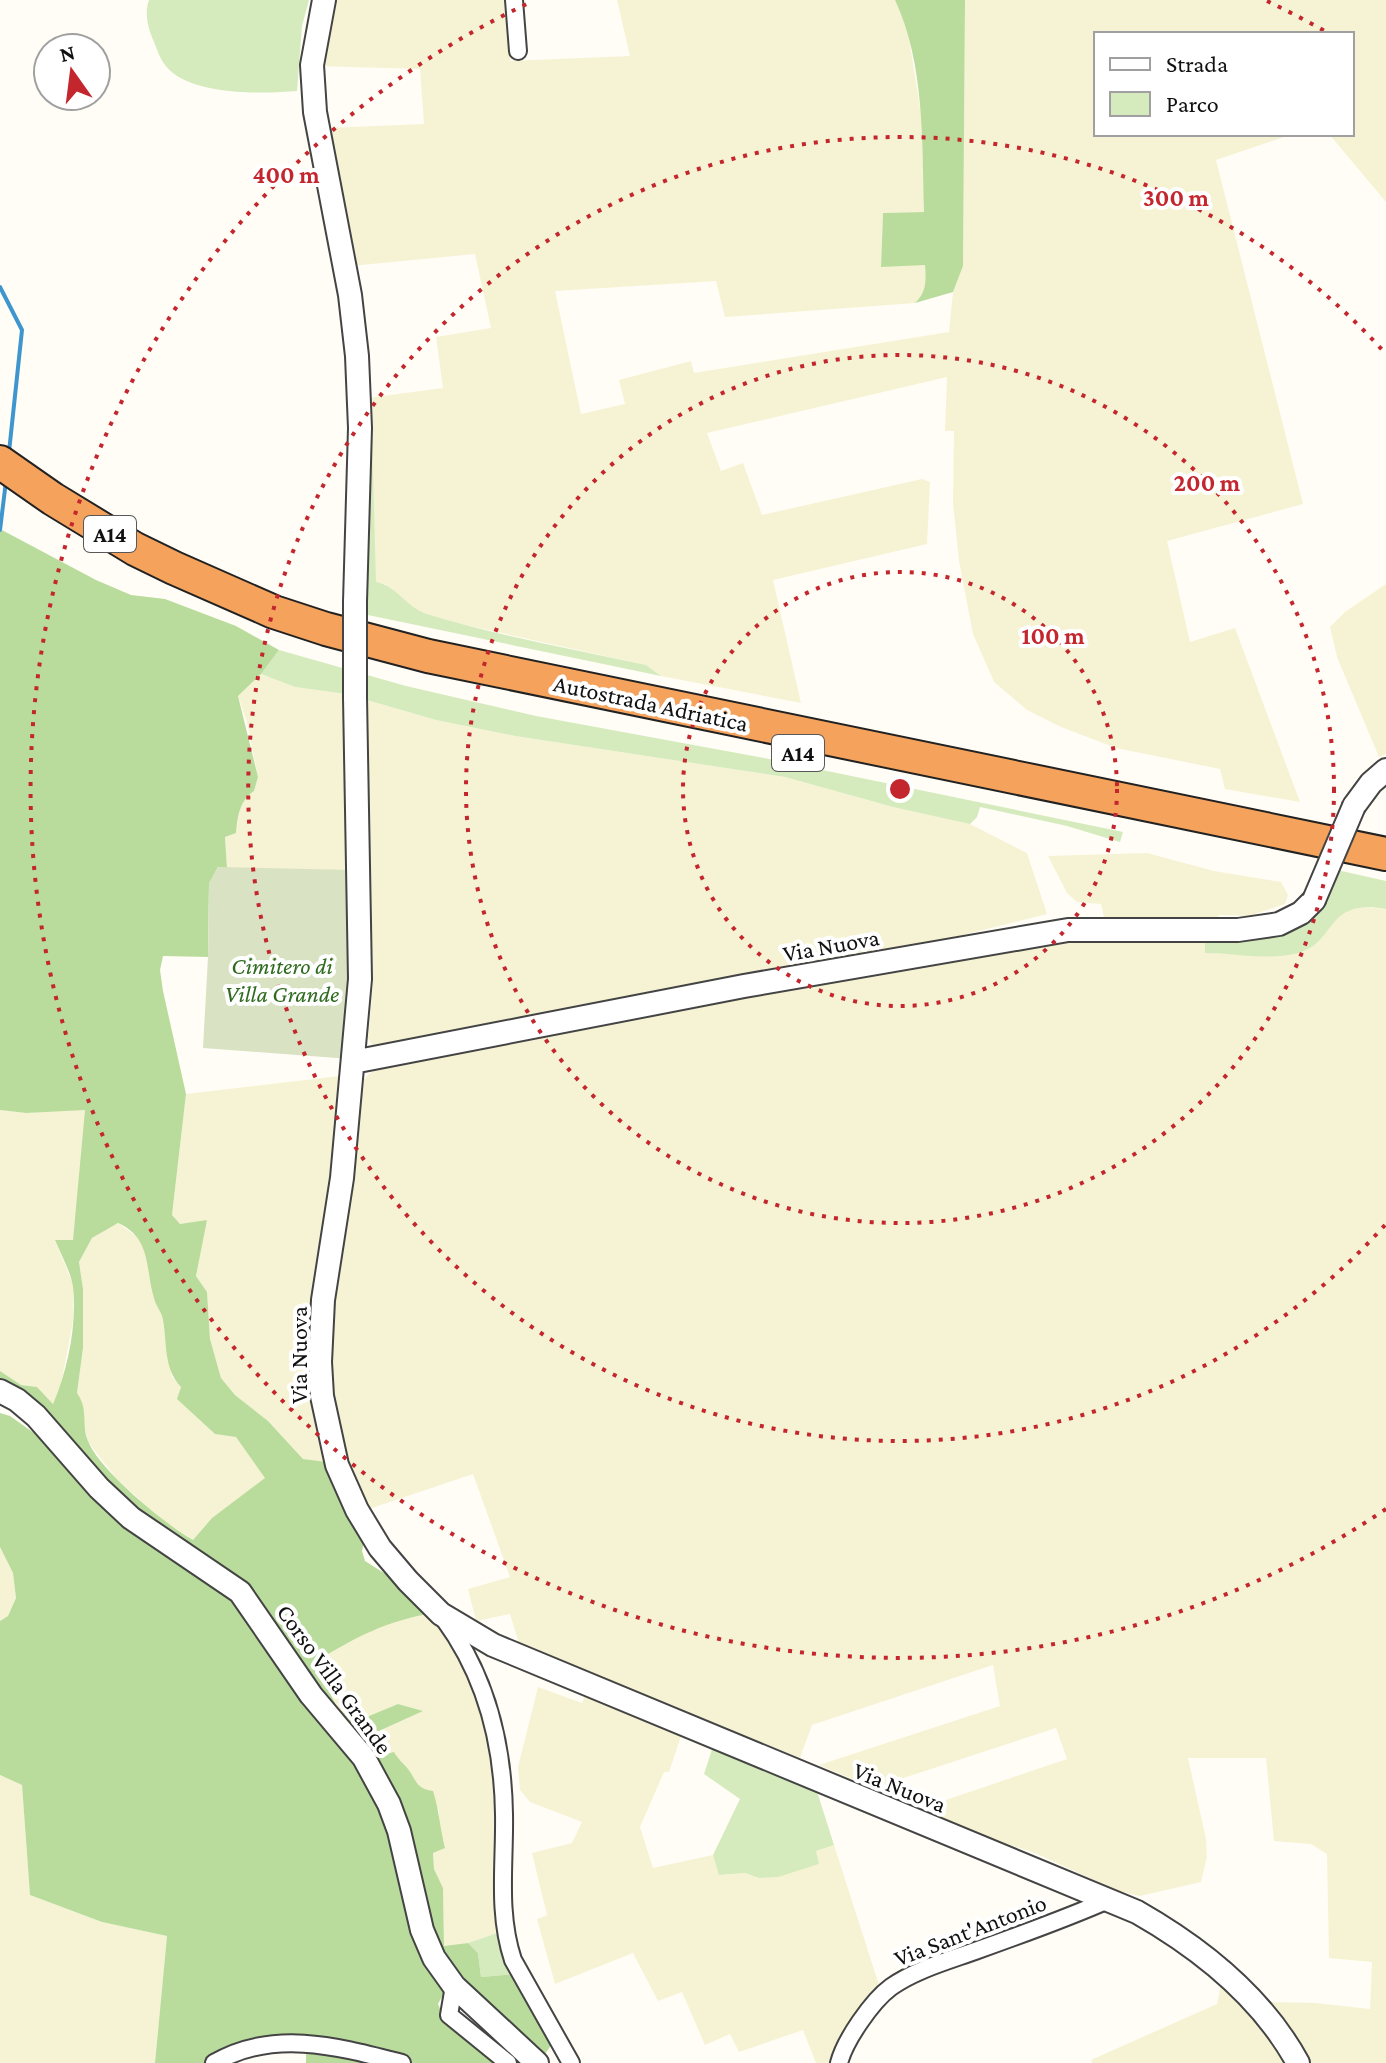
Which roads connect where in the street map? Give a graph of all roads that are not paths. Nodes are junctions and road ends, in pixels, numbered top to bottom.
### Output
1 (324, 0) edge
2 (514, 0) edge
3 (518, 51) dead end
4 (0, 462) edge
5 (0, 487) edge
6 (223, 601) junction
7 (1386, 770) edge
8 (1386, 854) edge
9 (1386, 874) edge
10 (353, 1062) junction
11 (0, 1391) edge
12 (441, 1614) junction
13 (1108, 1900) junction
14 (454, 1986) junction
15 (214, 2063) edge
16 (402, 2063) edge
17 (508, 2063) edge
18 (537, 2063) edge
19 (571, 2063) edge
20 (839, 2063) edge
21 (1298, 2063) edge

1 - 10 street, Via Nuova, bridge
2 - 3 street
4 - 6 highway, Autostrada Adriatica / A14
5 - 6 highway, Autostrada Adriatica / A14
6 - 8 highway, Autostrada Adriatica / A14
6 - 9 highway, Autostrada Adriatica / A14
7 - 10 street, Via Nuova, bridge
10 - 12 street, Via Nuova
11 - 14 street, Corso Villa Grande
12 - 13 street, Via Nuova
12 - 19 street, Via Nuova
13 - 20 street, Via Sant'Antonio
13 - 21 street, Via Nuova
14 - 17 street
14 - 18 street, Corso Villa Grande
15 - 16 street

